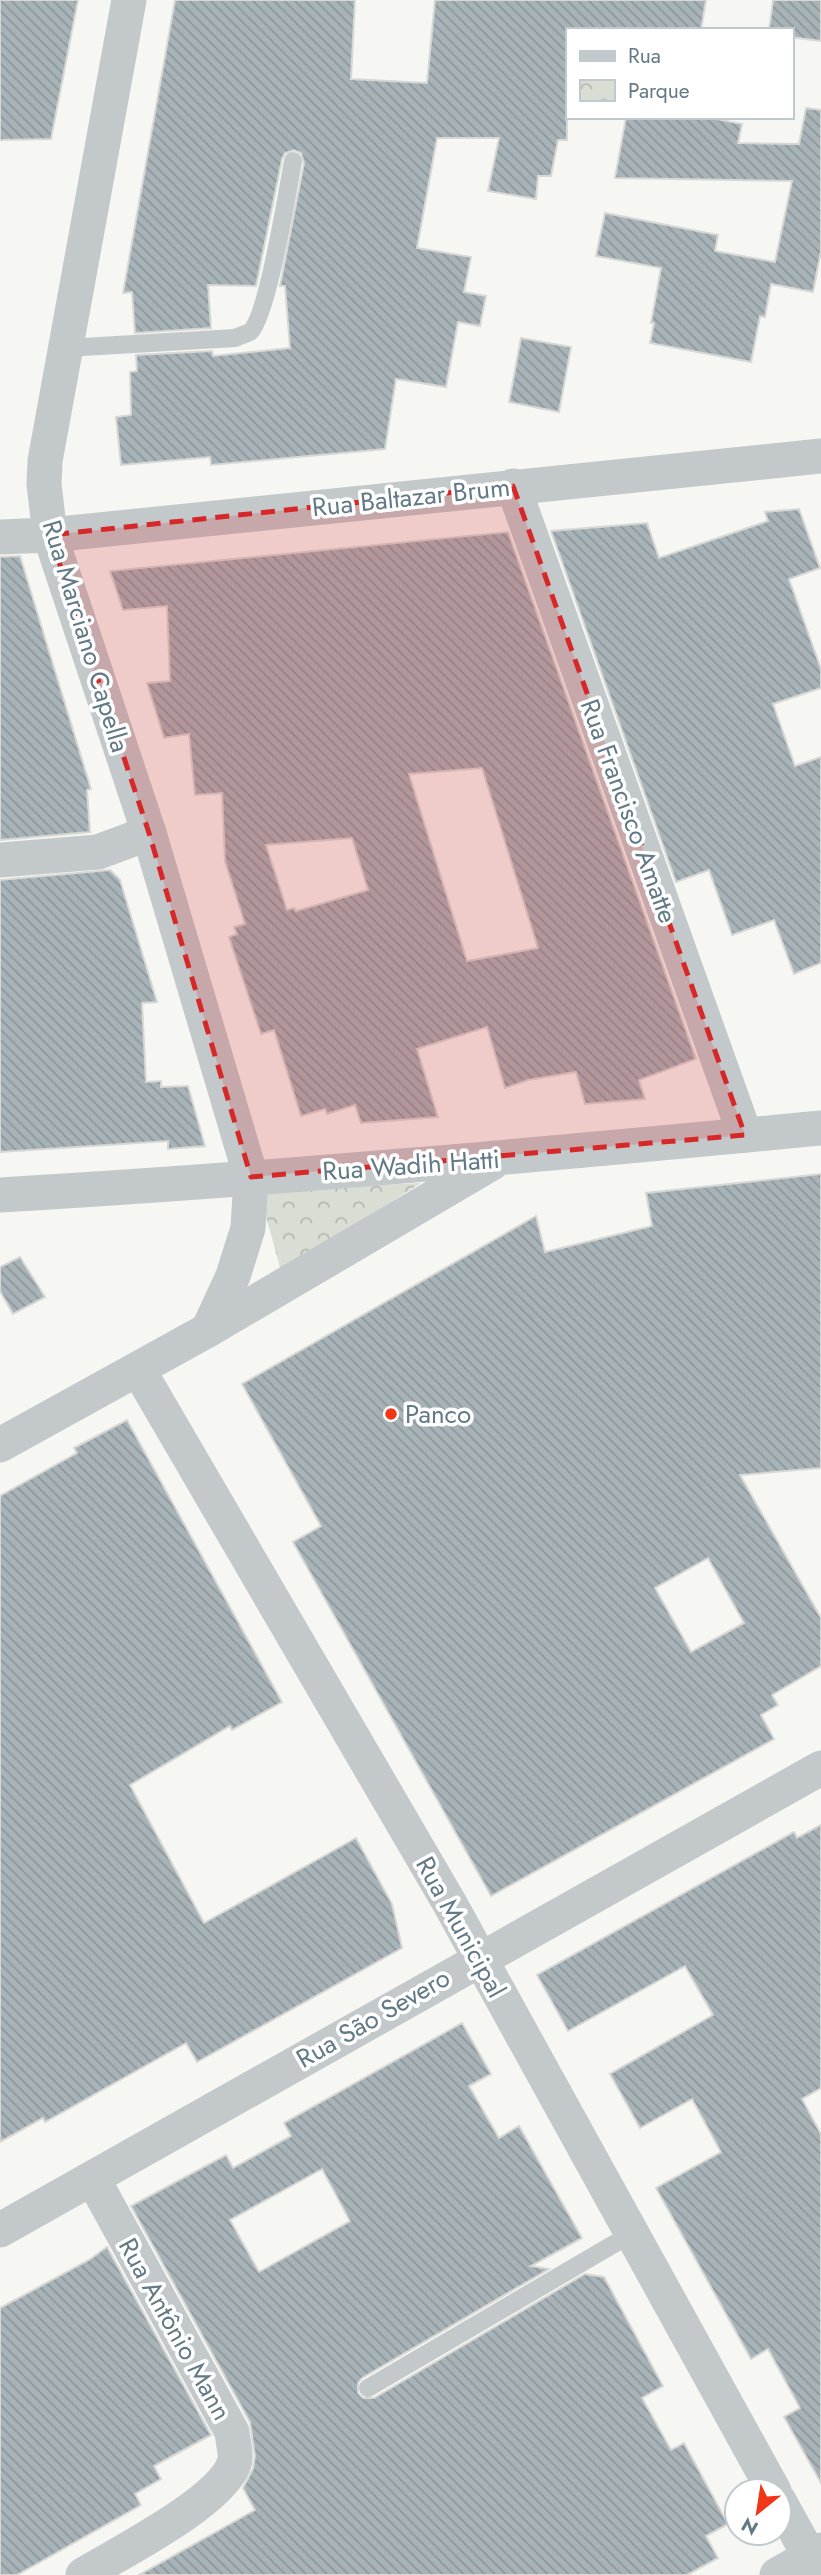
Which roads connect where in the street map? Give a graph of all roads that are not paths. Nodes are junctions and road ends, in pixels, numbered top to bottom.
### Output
1 (130, 0) edge
2 (292, 161) dead end
3 (66, 348) junction
4 (821, 456) edge
5 (513, 486) junction
6 (50, 536) junction
7 (0, 537) edge
8 (149, 833) junction
9 (0, 860) edge
10 (821, 1128) edge
11 (745, 1135) junction
12 (498, 1159) junction
13 (251, 1177) junction
14 (0, 1195) edge
15 (208, 1330) junction
16 (138, 1369) junction
17 (0, 1445) edge
18 (821, 1768) edge
19 (479, 1958) junction
20 (93, 2179) junction
21 (0, 2230) edge
22 (631, 2234) junction
23 (368, 2388) dead end
24 (766, 2477) edge
25 (793, 2523) edge
26 (817, 2561) edge
27 (83, 2575) edge
28 (777, 2575) edge

1 - 3 street, Rua Marciano Capella
2 - 3 lane
3 - 6 street, Rua Marciano Capella
4 - 5 street, Rua Baltazar Brum
5 - 6 street, Rua Baltazar Brum
5 - 11 street, Rua Francisco Amatte
6 - 7 street, Rua Baltazar Brum
6 - 8 street, Rua Marciano Capella
8 - 9 street
8 - 13 street, Rua Marciano Capella
10 - 11 street, Rua Wadih Hatti
11 - 12 street, Rua Wadih Hatti
12 - 13 street, Rua Wadih Hatti
12 - 15 street
13 - 14 street, Rua Wadih Hatti
13 - 15 street, Rua Marciano Capella
15 - 16 street
16 - 17 street
16 - 19 street, Rua Municipal
18 - 19 street, Rua São Severo
19 - 20 street, Rua São Severo
19 - 22 street, Rua Municipal
20 - 21 street, Rua São Severo
20 - 27 street, Rua Antônio Mann
22 - 23 lane
22 - 24 street, Rua Municipal
25 - 26 street
26 - 28 street

